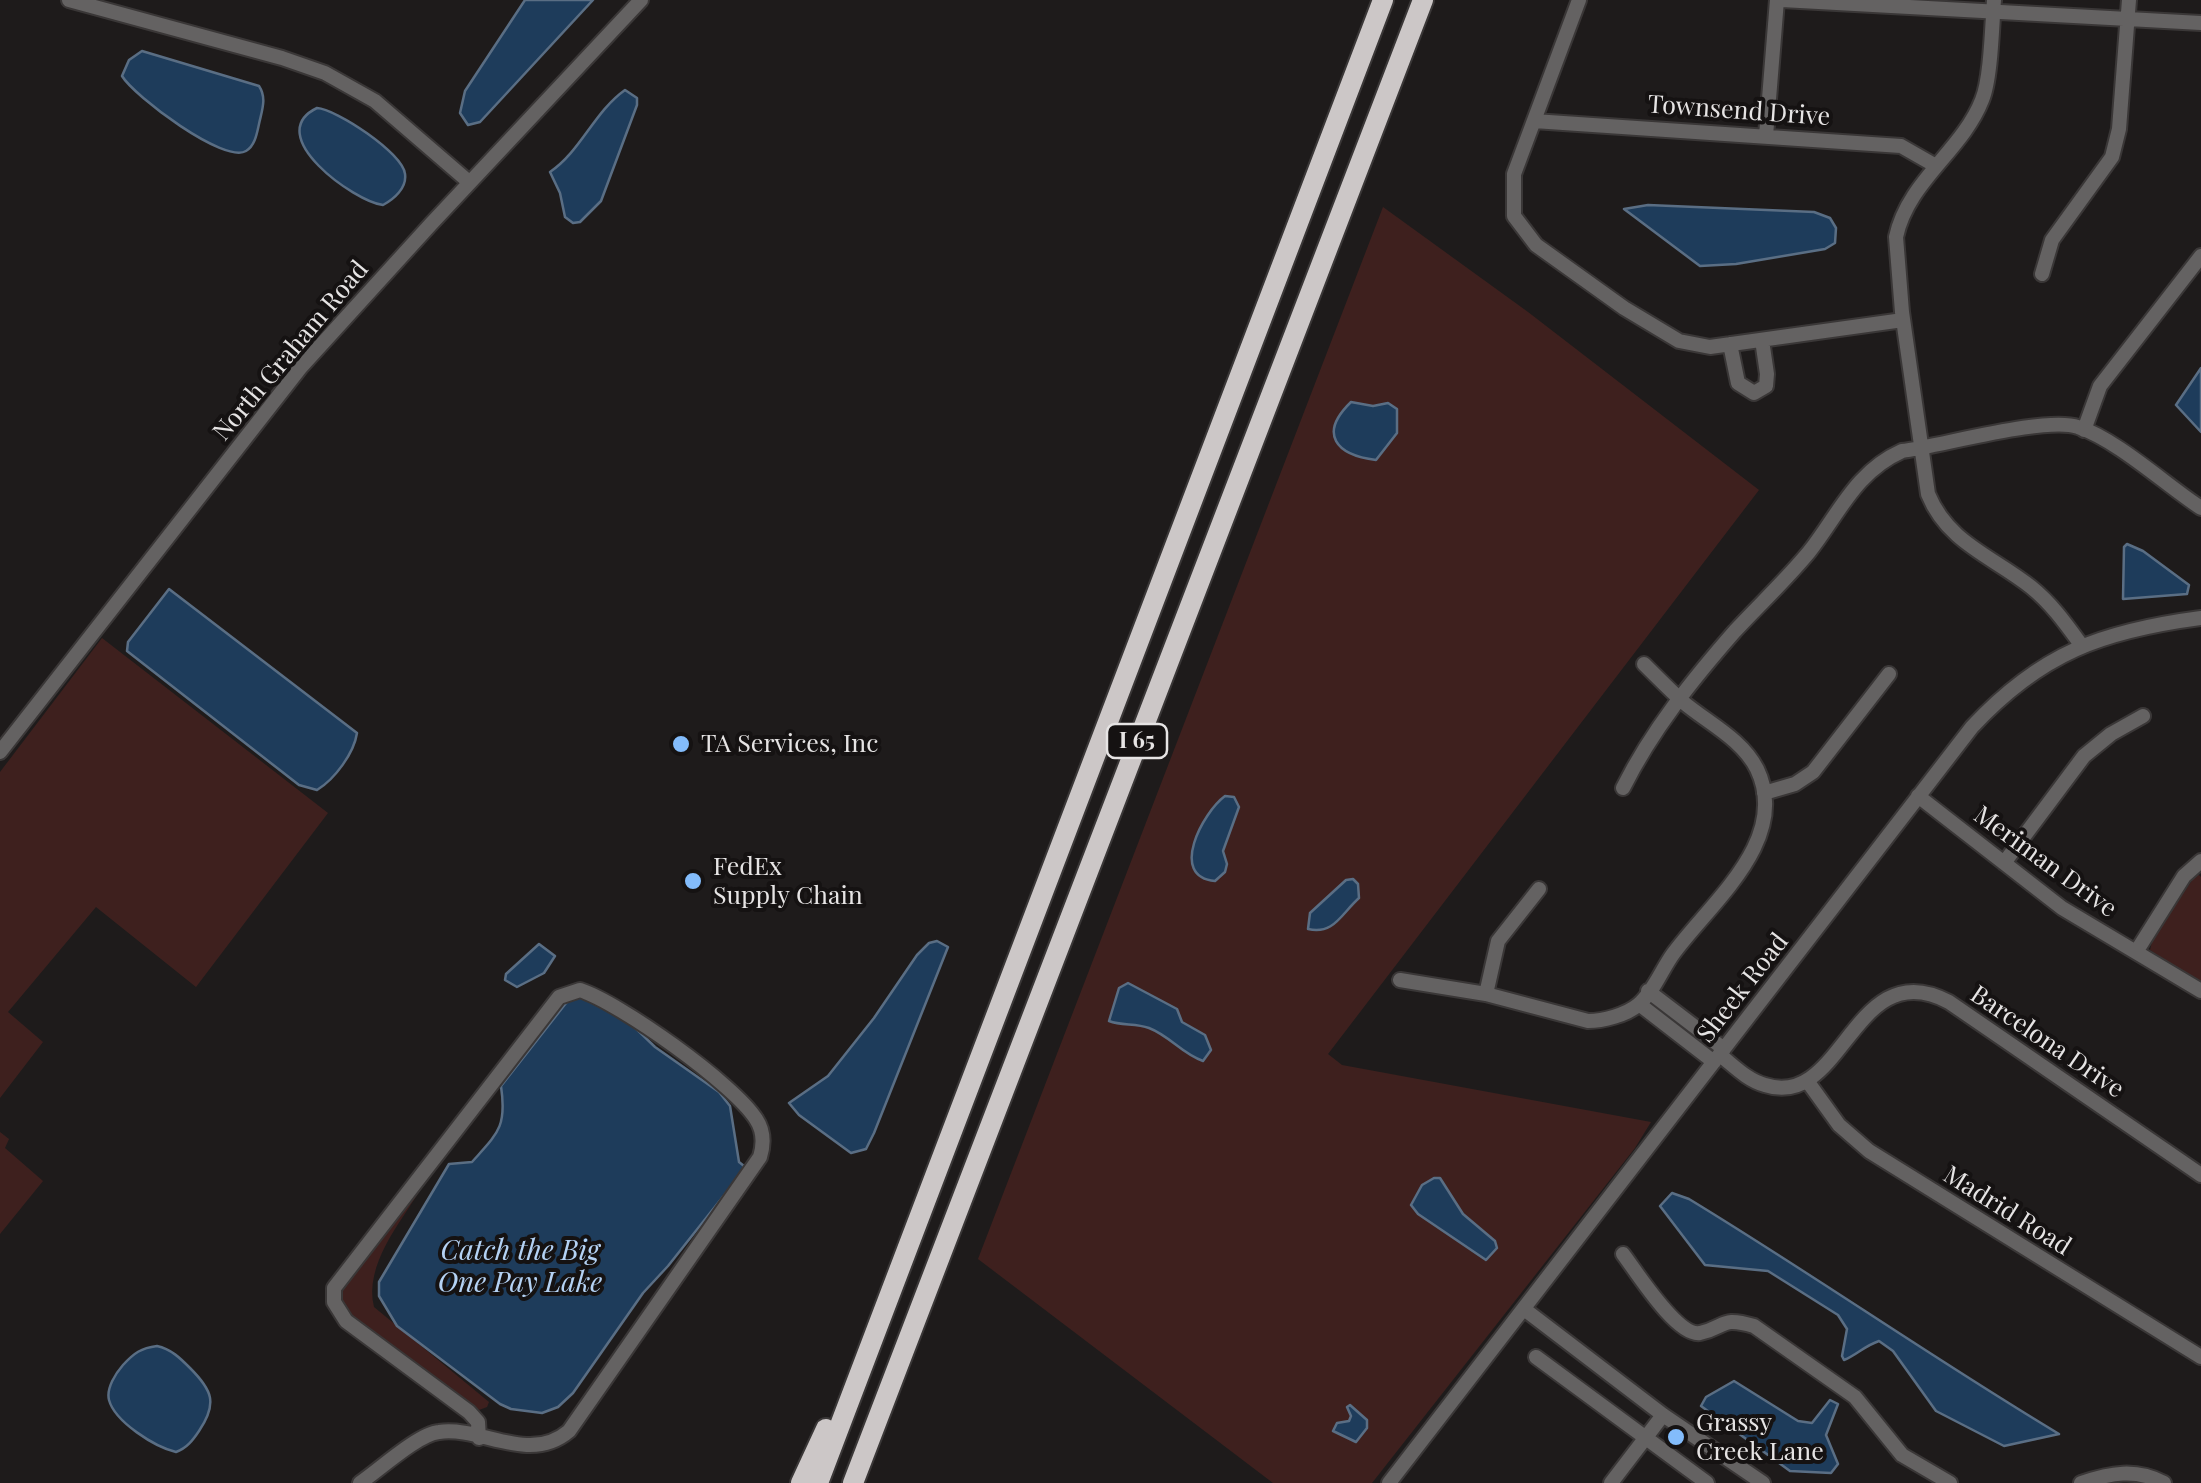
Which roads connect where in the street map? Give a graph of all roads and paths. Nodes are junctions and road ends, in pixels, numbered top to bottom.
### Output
1 (69, 0) edge
2 (641, 0) edge
3 (1383, 0) edge
4 (1422, 0) edge
5 (1579, 0) edge
6 (1779, 0) edge
7 (2129, 0) edge
8 (1993, 5) edge
9 (2128, 18) junction
10 (2201, 22) edge
11 (1534, 121) junction
12 (1766, 136) junction
13 (1936, 166) junction
14 (469, 182) junction
15 (2201, 256) edge
16 (2042, 274) dead end
17 (1903, 320) junction
18 (1762, 340) junction
19 (1730, 344) junction
20 (2084, 430) junction
21 (1922, 449) junction
22 (2201, 508) edge
23 (2201, 618) edge
24 (2082, 646) junction
25 (1644, 664) dead end
26 (1889, 674) dead end
27 (1680, 699) junction
28 (2143, 716) dead end
29 (0, 752) edge
30 (1623, 788) dead end
31 (1764, 793) junction
32 (1918, 796) junction
33 (2201, 861) edge
34 (2004, 863) junction
35 (1539, 889) dead end
36 (2136, 952) junction
37 (1400, 980) dead end
38 (2201, 991) edge
39 (1486, 994) junction
40 (1644, 998) junction
41 (1719, 1055) junction
42 (1808, 1082) junction
43 (2201, 1175) edge
44 (1623, 1254) dead end
45 (904, 1259) junction
46 (1524, 1309) junction
47 (1536, 1357) dead end
48 (2201, 1358) edge
49 (1663, 1415) junction
50 (480, 1438) junction
51 (1645, 1438) junction
52 (360, 1483) edge
53 (801, 1483) edge
54 (818, 1483) edge
55 (856, 1483) edge
56 (1389, 1483) edge
57 (1611, 1483) edge
58 (1708, 1483) edge
59 (1763, 1483) edge
60 (1950, 1483) edge
61 (2081, 1483) edge
62 (2164, 1483) edge

1 - 14 street
2 - 14 street, North Graham Road
3 - 45 highway, I 65
4 - 55 highway, I 65
5 - 11 street
6 - 8 street
6 - 12 street
7 - 9 street
8 - 9 street
8 - 13 street
9 - 10 street
9 - 16 street
11 - 12 street, Townsend Drive
11 - 19 street
12 - 13 street, Townsend Drive
13 - 17 street
14 - 29 street, North Graham Road
15 - 20 street
17 - 18 street
17 - 21 street
18 - 19 street
18 - 19 street
20 - 21 street
20 - 22 street
21 - 24 street
21 - 27 street
23 - 24 street, Sheek Road
24 - 32 street, Sheek Road
25 - 27 street
26 - 31 street
27 - 30 street
27 - 31 street
28 - 34 street
31 - 40 street
32 - 34 street, Meriman Drive
32 - 41 street, Sheek Road
33 - 36 street
34 - 36 street, Meriman Drive
35 - 39 street
36 - 38 street, Meriman Drive
37 - 39 street
39 - 40 street
40 - 41 street
41 - 42 street
41 - 46 street, Sheek Road
42 - 43 street, Barcelona Drive
42 - 48 street, Madrid Road
44 - 60 street
45 - 53 highway
45 - 54 highway, I 65
46 - 49 street
46 - 56 street, Sheek Road
47 - 51 street
49 - 51 street
49 - 59 street
50 - 50 street
50 - 52 street
51 - 57 street
51 - 58 street
61 - 62 street

